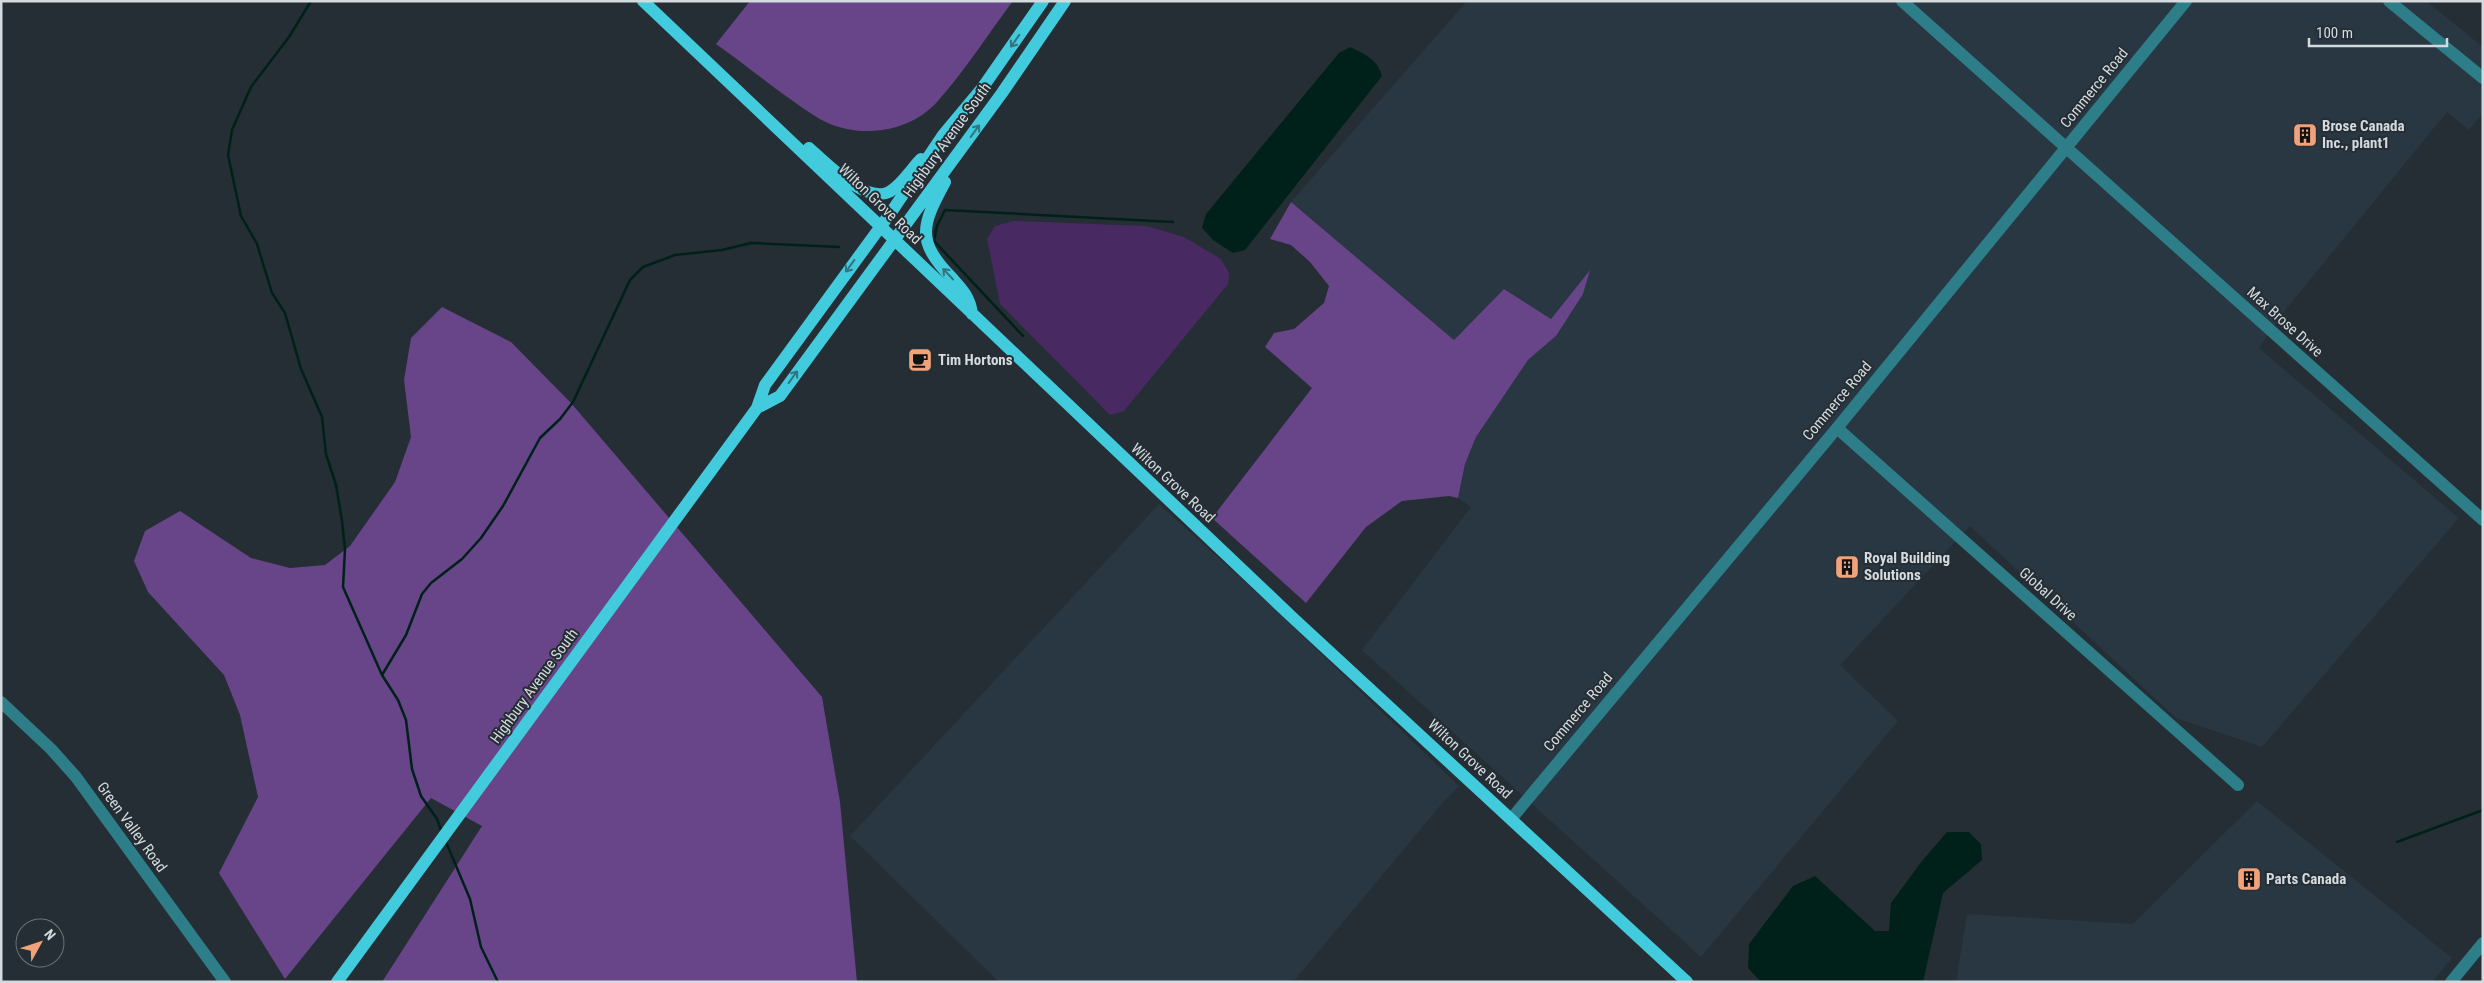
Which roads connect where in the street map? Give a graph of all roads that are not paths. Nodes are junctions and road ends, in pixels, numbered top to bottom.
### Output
1 (644, 1) edge
2 (1043, 1) edge
3 (1065, 1) edge
4 (1902, 1) edge
5 (2186, 1) edge
6 (2389, 1) edge
7 (2483, 78) edge
8 (751, 103) junction
9 (944, 135) junction
10 (2066, 148) junction
11 (961, 149) junction
12 (880, 227) junction
13 (894, 240) junction
14 (972, 314) junction
15 (757, 408) junction
16 (1836, 428) junction
17 (2483, 520) edge
18 (1, 702) edge
19 (2238, 785) dead end
20 (1511, 819) junction
21 (2483, 943) edge
22 (225, 982) edge
23 (337, 982) edge
24 (1687, 982) edge
25 (2451, 982) edge

1 - 8 main road, Wilton Grove Road
2 -> 9 main road, Highbury Avenue South
11 -> 3 main road, Highbury Avenue South
4 - 10 street, Max Brose Drive
5 - 10 street, Commerce Road
6 - 7 street
8 - 9 main road
8 - 12 main road, Wilton Grove Road
9 - 12 main road, Highbury Avenue South
10 - 16 street, Commerce Road
10 - 17 street, Max Brose Drive
11 - 13 main road, Highbury Avenue South
14 -> 11 main road
12 - 13 main road, Wilton Grove Road
12 -> 15 main road, Highbury Avenue South
13 - 14 main road, Wilton Grove Road
15 -> 13 main road, Highbury Avenue South
14 - 20 main road, Wilton Grove Road
15 - 23 main road, Highbury Avenue South
16 - 19 street, Global Drive
16 - 20 street, Commerce Road
18 - 22 street, Green Valley Road
20 - 24 main road, Wilton Grove Road
21 - 25 street

